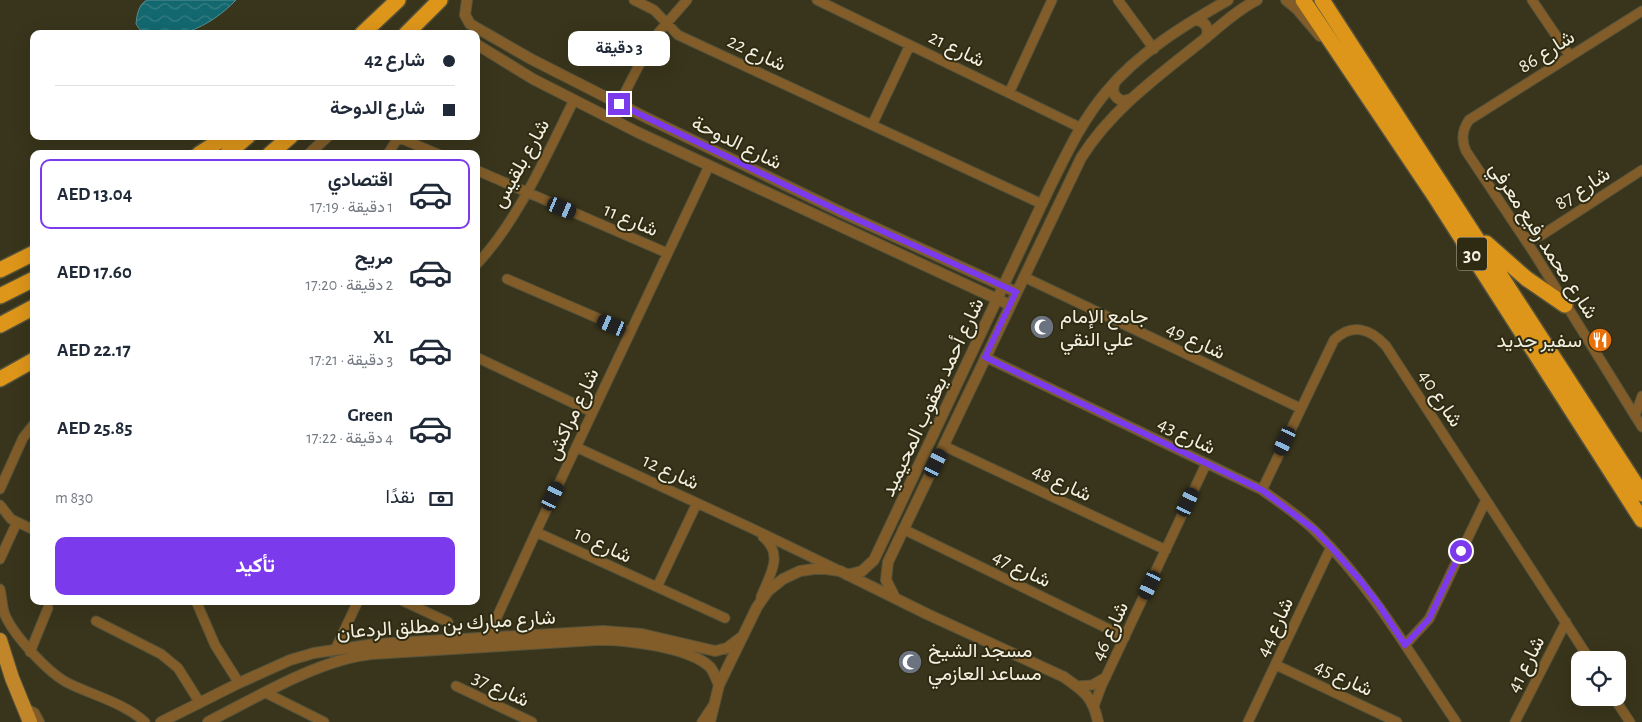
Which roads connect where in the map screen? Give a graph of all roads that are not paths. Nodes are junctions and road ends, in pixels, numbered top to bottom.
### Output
1 (398, 0) edge
2 (440, 0) edge
3 (467, 0) edge
4 (634, 0) edge
5 (687, 0) edge
6 (817, 0) edge
7 (1052, 0) edge
8 (1118, 0) edge
9 (1228, 0) edge
10 (1257, 0) edge
11 (1286, 0) edge
12 (1303, 0) edge
13 (1322, 0) edge
14 (1532, 0) edge
15 (1642, 11) edge
16 (1194, 20) junction
17 (665, 22) junction
18 (366, 30) edge
19 (410, 30) edge
20 (1206, 38) junction
21 (910, 45) junction
22 (480, 46) edge
23 (1154, 49) junction
24 (1570, 56) junction
25 (530, 59) junction
26 (519, 70) junction
27 (1115, 82) junction
28 (1363, 88) junction
29 (1009, 93) junction
30 (1131, 99) junction
31 (574, 100) junction
32 (619, 104) junction
33 (644, 117) junction
34 (1469, 120) joint
35 (872, 125) junction
36 (1081, 128) junction
37 (638, 132) junction
38 (221, 140) edge
39 (243, 140) edge
40 (287, 140) edge
41 (297, 140) edge
42 (324, 140) edge
43 (399, 140) edge
44 (404, 140) edge
45 (205, 150) edge
46 (232, 150) edge
47 (275, 150) edge
48 (288, 150) edge
49 (313, 150) edge
50 (390, 150) edge
51 (428, 150) edge
52 (709, 166) junction
53 (480, 172) edge
54 (1641, 173) edge
55 (526, 193) junction
56 (1042, 204) junction
57 (1471, 230) junction
58 (1542, 235) junction
59 (1524, 237) junction
60 (1534, 253) junction
61 (30, 254) edge
62 (668, 254) junction
63 (30, 255) edge
64 (480, 261) edge
65 (0, 263) edge
66 (0, 270) edge
67 (1024, 277) junction
68 (507, 279) dead end
69 (30, 281) edge
70 (1003, 286) junction
71 (1016, 292) junction
72 (0, 296) edge
73 (997, 299) junction
74 (1010, 305) junction
75 (1565, 305) junction
76 (30, 309) edge
77 (0, 326) edge
78 (630, 332) junction
79 (985, 357) junction
80 (480, 359) edge
81 (28, 364) edge
82 (0, 379) edge
83 (0, 391) edge
84 (1622, 394) junction
85 (1642, 396) edge
86 (1300, 408) junction
87 (592, 412) junction
88 (1635, 416) junction
89 (1642, 427) edge
90 (30, 429) edge
91 (944, 446) junction
92 (576, 447) junction
93 (1206, 464) junction
94 (0, 489) edge
95 (1262, 490) junction
96 (1642, 494) edge
97 (1486, 500) junction
98 (697, 502) junction
99 (0, 505) edge
100 (1642, 520) edge
101 (17, 522) junction
102 (30, 528) edge
103 (751, 528) junction
104 (904, 529) junction
105 (536, 532) junction
106 (1331, 547) junction
107 (1166, 550) junction
108 (0, 559) edge
109 (844, 573) junction
110 (656, 587) junction
111 (0, 589) edge
112 (895, 598) junction
113 (196, 605) edge
114 (356, 605) edge
115 (412, 605) edge
116 (757, 607) junction
117 (48, 608) dead end
118 (725, 618) dead end
119 (96, 621) dead end
120 (448, 622) dead end
121 (1566, 622) junction
122 (743, 636) junction
123 (1125, 637) junction
124 (0, 640) edge
125 (485, 642) junction
126 (1405, 645) junction
127 (335, 650) junction
128 (1584, 651) edge
129 (30, 652) junction
130 (305, 656) junction
131 (1276, 665) junction
132 (311, 671) junction
133 (1106, 677) junction
134 (239, 683) junction
135 (719, 685) junction
136 (456, 686) dead end
137 (1077, 686) junction
138 (266, 693) junction
139 (200, 703) junction
140 (713, 705) junction
141 (1094, 706) junction
142 (1619, 706) edge
143 (24, 708) junction
144 (1454, 721) edge
145 (30, 722) edge
146 (39, 722) edge
147 (145, 722) edge
148 (161, 722) edge
149 (208, 722) edge
150 (324, 722) edge
151 (531, 722) edge
152 (702, 722) edge
153 (710, 722) edge
154 (1098, 722) edge
155 (1248, 722) edge
156 (1397, 722) edge
157 (1515, 722) edge
158 (1630, 722) edge

1 - 18 highway
2 - 19 highway
3 - 25 street, شارع الدوحة
4 - 17 street, شارع 22
5 - 17 street
6 - 21 street, شارع 21
7 - 29 street
8 - 23 street
9 - 16 street, شارع أحمد يعقوب المحيميد
10 - 20 street, شارع أحمد يعقوب المحيميد
11 - 28 street
12 - 28 highway, 30
13 - 57 highway, 30
14 - 24 street
15 - 24 street, شارع 86
16 - 20 street
16 - 23 street, شارع أحمد يعقوب المحيميد
17 - 32 street
17 - 35 street, شارع 22
20 - 30 street, شارع أحمد يعقوب المحيميد
21 - 29 street, شارع 21
21 - 35 street
22 - 26 street, شارع الدوحة
23 - 27 street, شارع أحمد يعقوب المحيميد
24 - 34 street, شارع 86
25 - 26 street
25 - 32 street, شارع الدوحة
26 - 31 street, شارع الدوحة
27 - 30 street
27 - 36 street, شارع أحمد يعقوب المحيميد
28 - 100 highway, 30
29 - 36 street, شارع 21
30 - 67 street, شارع أحمد يعقوب المحيميد
31 - 37 street, شارع الدوحة
31 - 55 street, شارع بلقيس
32 - 33 street, شارع الدوحة
33 - 37 street
33 - 70 street, شارع الدوحة
34 - 59 street, شارع محمد رفيع معرفي
35 - 56 street, شارع 22
36 - 56 street, شارع أحمد يعقوب المحيميد
37 - 52 street, شارع الدوحة
38 - 45 highway
39 - 46 highway
40 - 47 highway
41 - 48 highway
42 - 49 street
43 - 50 street
44 - 51 street
52 - 62 street, شارع مراكش
52 - 73 street, شارع الدوحة
53 - 55 street, شارع 11
54 - 58 street, شارع 87
55 - 62 street, شارع 11
55 - 64 street, شارع بلقيس
56 - 70 street, شارع أحمد يعقوب المحيميد
57 - 75 highway
57 - 96 highway, 30
58 - 59 street, شارع 87
58 - 60 street, شارع 87
59 - 60 street, شارع محمد رفيع معرفي
60 - 75 street, شارع محمد رفيع معرفي
61 - 65 highway
62 - 78 street, شارع مراكش
63 - 66 highway
67 - 71 street, شارع أحمد يعقوب المحيميد
67 - 86 street, شارع 49
68 - 78 street
69 - 72 highway
70 - 71 street, شارع الدوحة
70 - 73 street, شارع أحمد يعقوب المحيميد
71 - 74 street, شارع أحمد يعقوب المحيميد
73 - 74 street, شارع الدوحة
73 - 109 street, شارع أحمد يعقوب المحيميد
74 - 79 street, شارع أحمد يعقوب المحيميد
75 - 84 street, شارع محمد رفيع معرفي
76 - 77 highway
78 - 87 street, شارع مراكش
79 - 91 street, شارع أحمد يعقوب المحيميد
79 - 93 street, شارع 43
80 - 87 street
81 - 82 highway
81 - 83 highway
84 - 85 street
84 - 88 street, شارع محمد رفيع معرفي
85 - 88 street
86 - 95 street, شارع 40
86 - 97 street, شارع 40
87 - 92 street, شارع مراكش
88 - 89 street, شارع محمد رفيع معرفي
90 - 94 street
91 - 104 street, شارع أحمد يعقوب المحيميد
91 - 107 street, شارع 48
92 - 98 street, شارع 12
92 - 105 street, شارع مراكش
93 - 95 street, شارع 43
93 - 107 street, شارع 46
95 - 106 street, شارع 43
97 - 121 street, شارع 40
97 - 126 street
98 - 103 street, شارع 12
98 - 110 street
99 - 101 street
101 - 102 street
101 - 108 street
103 - 109 street, شارع 12
103 - 116 street, شارع 12
104 - 112 street, شارع أحمد يعقوب المحيميد
104 - 123 street, شارع 47
105 - 110 street, شارع 10
105 - 125 street, شارع مراكش
106 - 126 street, شارع 43
106 - 131 street, شارع 44
107 - 123 street, شارع 46
109 - 112 street
109 - 116 street
110 - 118 street, شارع 10
111 - 129 street
112 - 137 street
113 - 134 street
114 - 127 street
115 - 120 street
116 - 122 street
117 - 129 street
119 - 139 street
121 - 128 street, شارع 40
121 - 157 street, شارع 41
122 - 125 street, شارع مبارك بن مطلق الردعان
122 - 135 street
123 - 133 street, شارع 46
124 - 143 main road
125 - 127 street, شارع مبارك بن مطلق الردعان
125 - 132 street, شارع مبارك بن مطلق الردعان
125 - 135 street, شارع مبارك بن مطلق الردعان
126 - 144 street, شارع 43
127 - 130 street, شارع مبارك بن مطلق الردعان
129 - 147 street
130 - 132 street
130 - 134 street, شارع مبارك بن مطلق الردعان
131 - 155 street, شارع 44
131 - 156 street, شارع 45
132 - 138 street, شارع مبارك بن مطلق الردعان
133 - 137 street, شارع 46
133 - 141 street, شارع 46
134 - 139 street, شارع مبارك بن مطلق الردعان
135 - 140 street
136 - 151 street, شارع 37
137 - 141 street
138 - 149 street, شارع مبارك بن مطلق الردعان
138 - 150 street
139 - 148 street, شارع مبارك بن مطلق الردعان
140 - 152 street
140 - 153 street
141 - 154 street
142 - 158 street
143 - 145 main road
143 - 146 street

